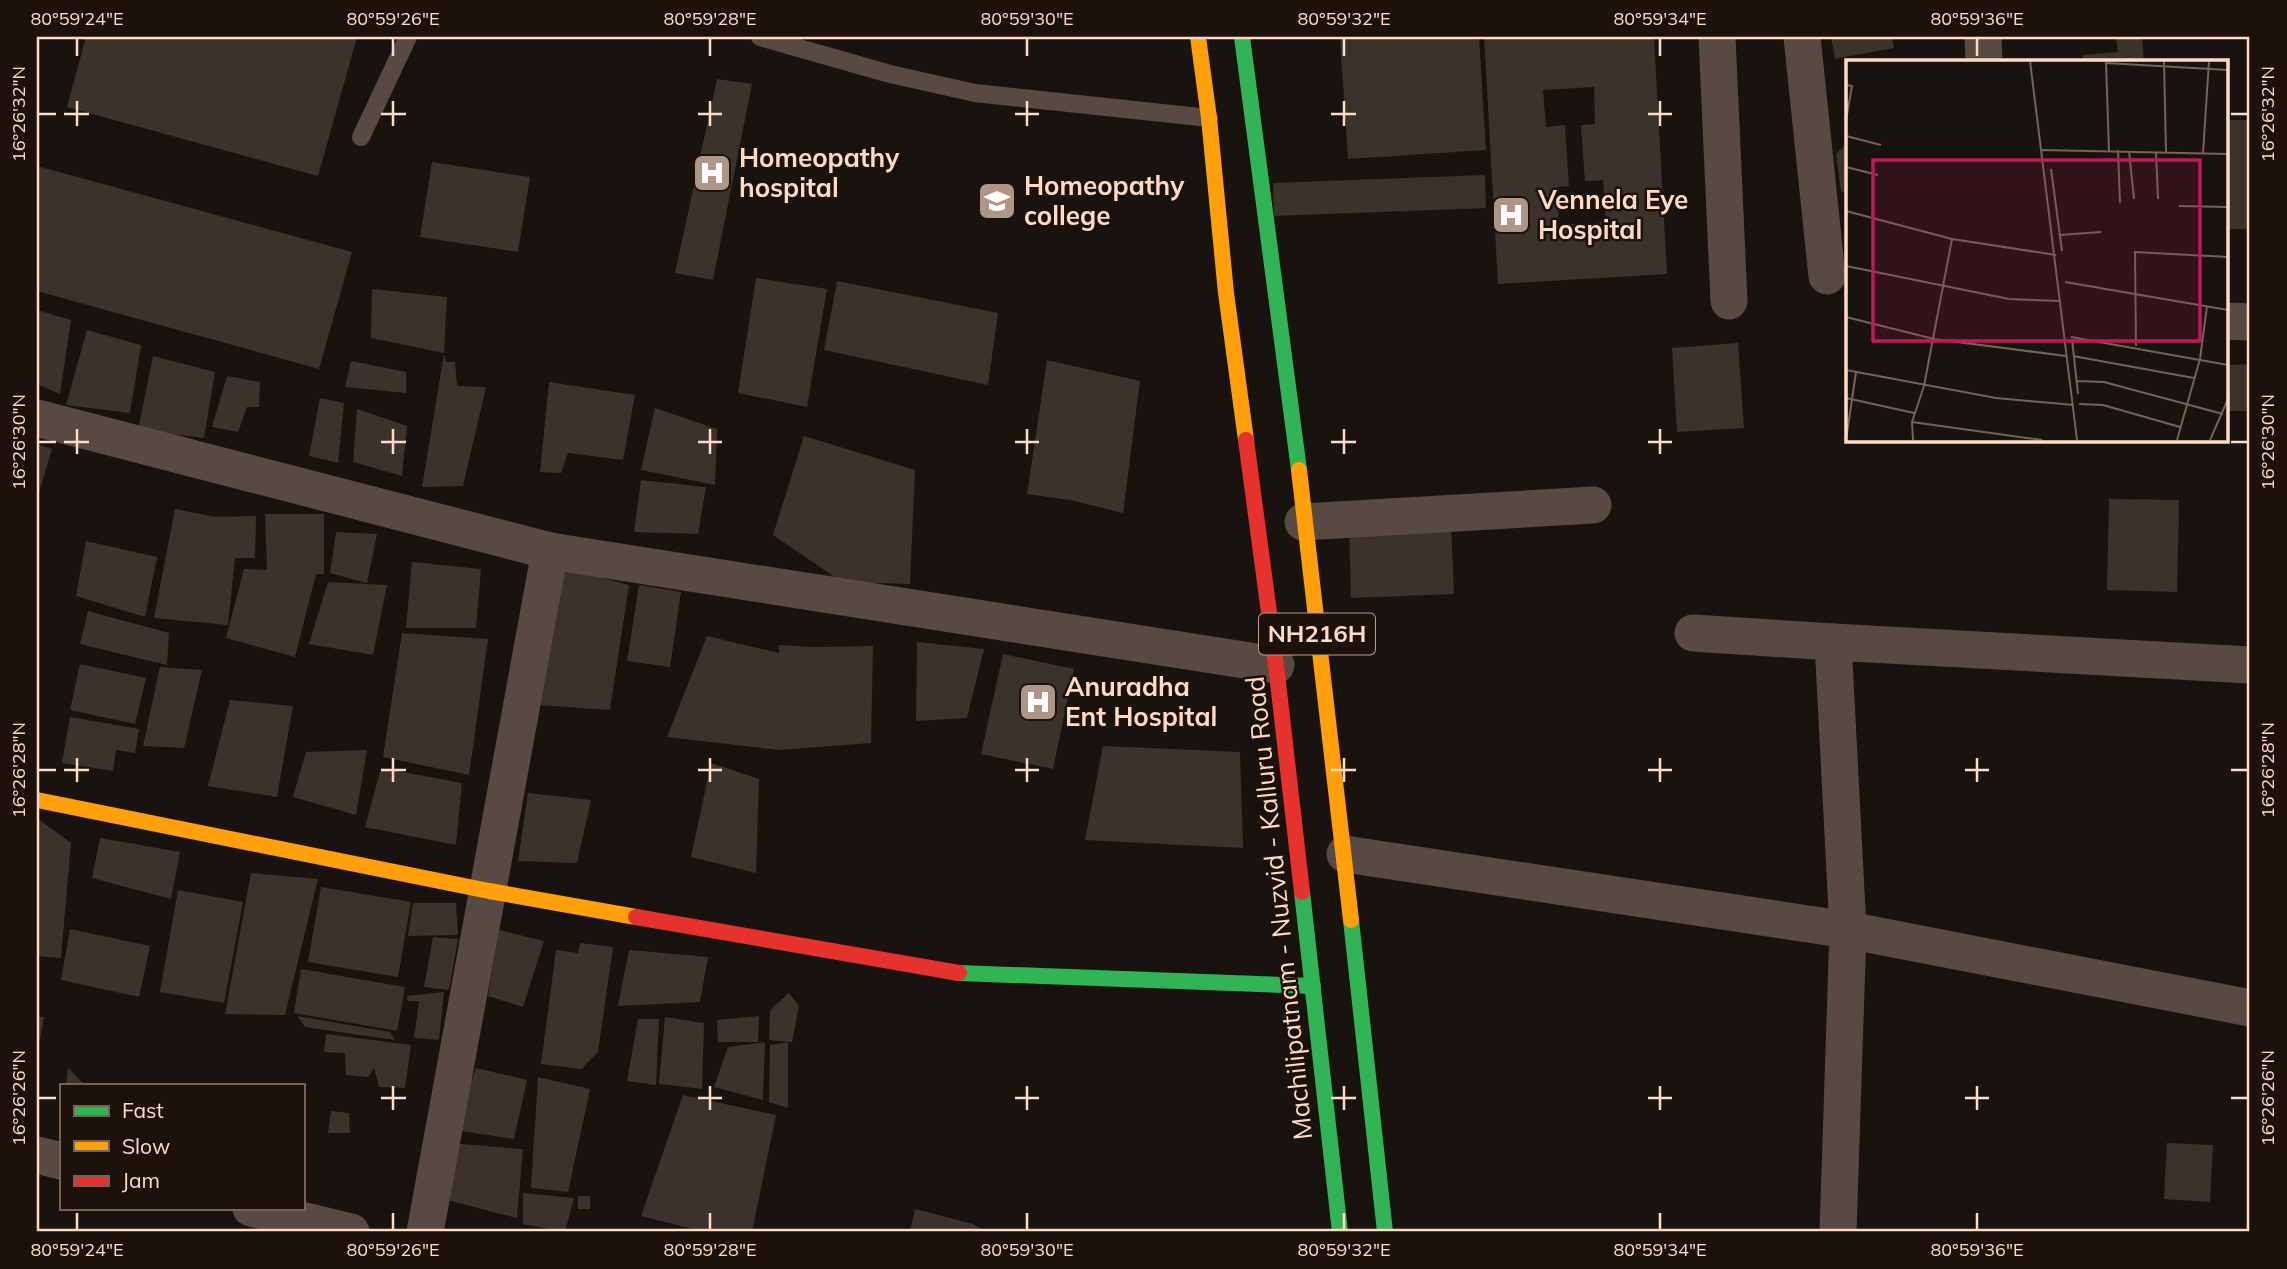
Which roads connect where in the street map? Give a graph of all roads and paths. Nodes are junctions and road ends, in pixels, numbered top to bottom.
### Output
1 (408, 37) edge
2 (760, 37) edge
3 (1198, 37) edge
4 (1242, 37) edge
5 (1717, 37) edge
6 (1802, 37) edge
7 (1983, 37) edge
8 (1984, 60) edge
9 (1209, 118) junction
10 (361, 137) dead end
11 (1827, 275) dead end
12 (1729, 301) dead end
13 (2228, 321) edge
14 (2250, 322) edge
15 (37, 418) edge
16 (1593, 505) dead end
17 (1304, 522) junction
18 (550, 551) junction
19 (1693, 633) dead end
20 (1833, 642) junction
21 (1276, 665) junction
22 (2250, 665) edge
23 (37, 800) edge
24 (1345, 854) junction
25 (489, 891) junction
26 (1848, 930) junction
27 (1313, 986) junction
28 (2250, 1007) edge
29 (37, 1155) edge
30 (60, 1161) edge
31 (259, 1210) edge
32 (351, 1232) edge
33 (425, 1232) edge
34 (1340, 1232) edge
35 (1385, 1232) edge
36 (1838, 1232) edge

1 - 10 lane
2 - 9 lane
3 - 9 main road, Machilipatnam - Nuzvid - Kalluru Road / NH216H
4 - 17 main road, NH216H
5 - 12 street
6 - 11 street
7 - 8 street
9 - 21 main road, Machilipatnam - Nuzvid - Kalluru Road / NH216H
13 - 14 street
15 - 18 street
16 - 17 street
17 - 24 main road, NH216H
18 - 21 street
18 - 25 street
19 - 20 street
20 - 22 street
20 - 26 street
21 - 27 main road, Machilipatnam - Nuzvid - Kalluru Road / NH216H
23 - 25 main road
24 - 26 street
24 - 35 main road, NH216H
25 - 27 main road
25 - 33 street
26 - 28 street
26 - 36 street
27 - 34 main road, Machilipatnam - Nuzvid - Kalluru Road / NH216H
29 - 30 street
31 - 32 street

